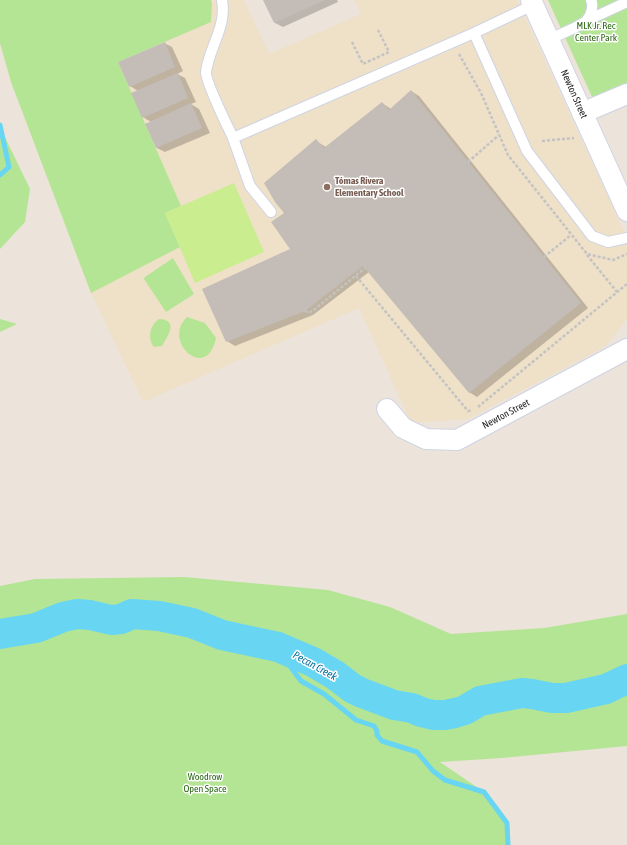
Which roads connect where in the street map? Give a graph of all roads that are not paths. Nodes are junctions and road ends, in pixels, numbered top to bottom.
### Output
1 (222, 0) edge
2 (591, 0) edge
3 (627, 2) edge
4 (532, 3) edge
5 (586, 21) junction
6 (474, 33) junction
7 (549, 40) junction
8 (627, 94) edge
9 (582, 113) junction
10 (233, 138) junction
11 (627, 211) edge
12 (271, 212) dead end
13 (627, 238) edge
14 (627, 349) edge
15 (387, 409) dead end

1 - 10 lane
2 - 5 lane
3 - 5 lane
4 - 6 lane
4 - 7 street, Newton Street
5 - 7 lane
6 - 10 lane
6 - 13 lane
7 - 9 street, Newton Street
8 - 9 street
9 - 11 street, Newton Street
10 - 12 lane
14 - 15 street, Newton Street

